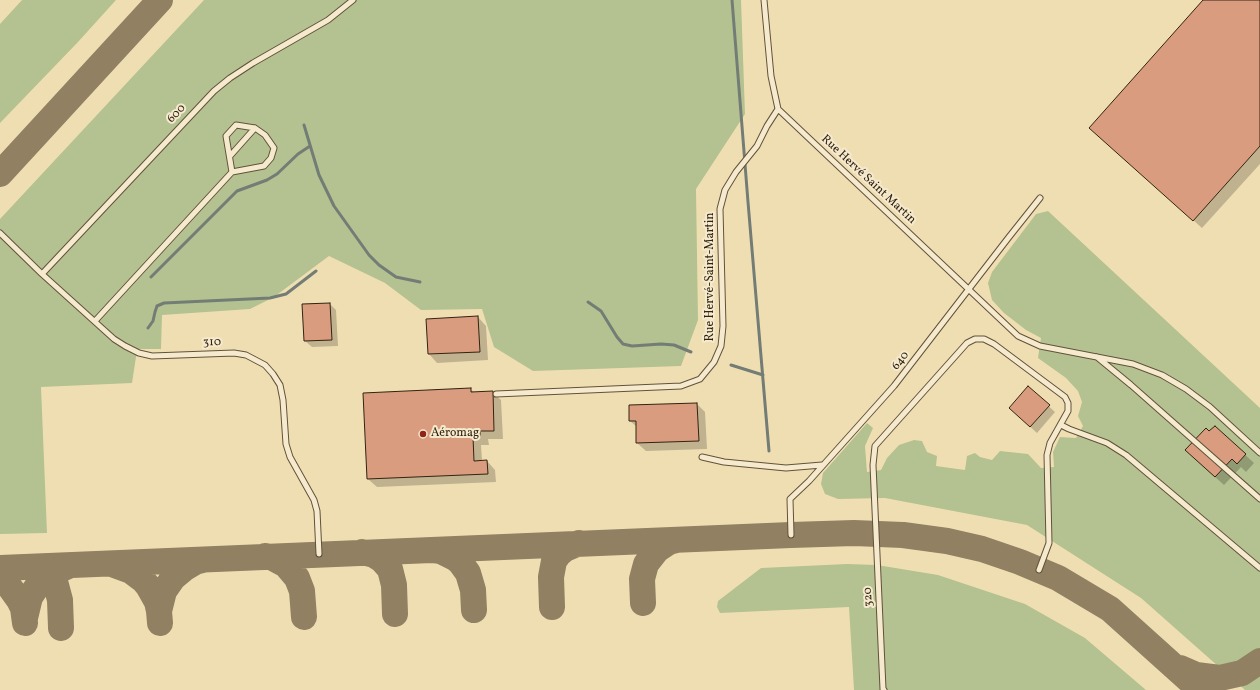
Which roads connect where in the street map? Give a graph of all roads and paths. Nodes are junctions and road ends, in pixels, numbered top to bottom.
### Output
1 (353, 0) edge
2 (764, 0) edge
3 (778, 109) junction
4 (255, 128) junction
5 (230, 156) junction
6 (232, 172) junction
7 (1040, 198) dead end
8 (0, 233) edge
9 (42, 274) junction
10 (969, 289) junction
11 (95, 321) junction
12 (1096, 356) junction
13 (496, 394) dead end
14 (1061, 424) junction
15 (1260, 453) edge
16 (702, 457) dead end
17 (822, 465) junction
18 (1260, 499) edge
19 (791, 535) dead end
20 (319, 554) dead end
21 (1260, 568) edge
22 (1039, 570) dead end
23 (883, 690) edge

1 - 9 lane, 600
2 - 3 lane
3 - 10 lane, Rue Hervé Saint Martin
3 - 13 lane, Rue Hervé-Saint-Martin
4 - 5 lane
4 - 5 lane
4 - 6 lane
5 - 6 lane
6 - 11 lane
7 - 10 lane, 640
8 - 9 lane, 310
9 - 11 lane, 310
10 - 12 lane, Rue Hervé Saint Martin
10 - 17 lane, 640
11 - 20 lane, 310
12 - 15 lane, Rue Hervé Saint Martin
12 - 18 lane
14 - 21 lane
14 - 22 lane, 320
14 - 23 lane, 320
16 - 17 lane
17 - 19 lane, 640

